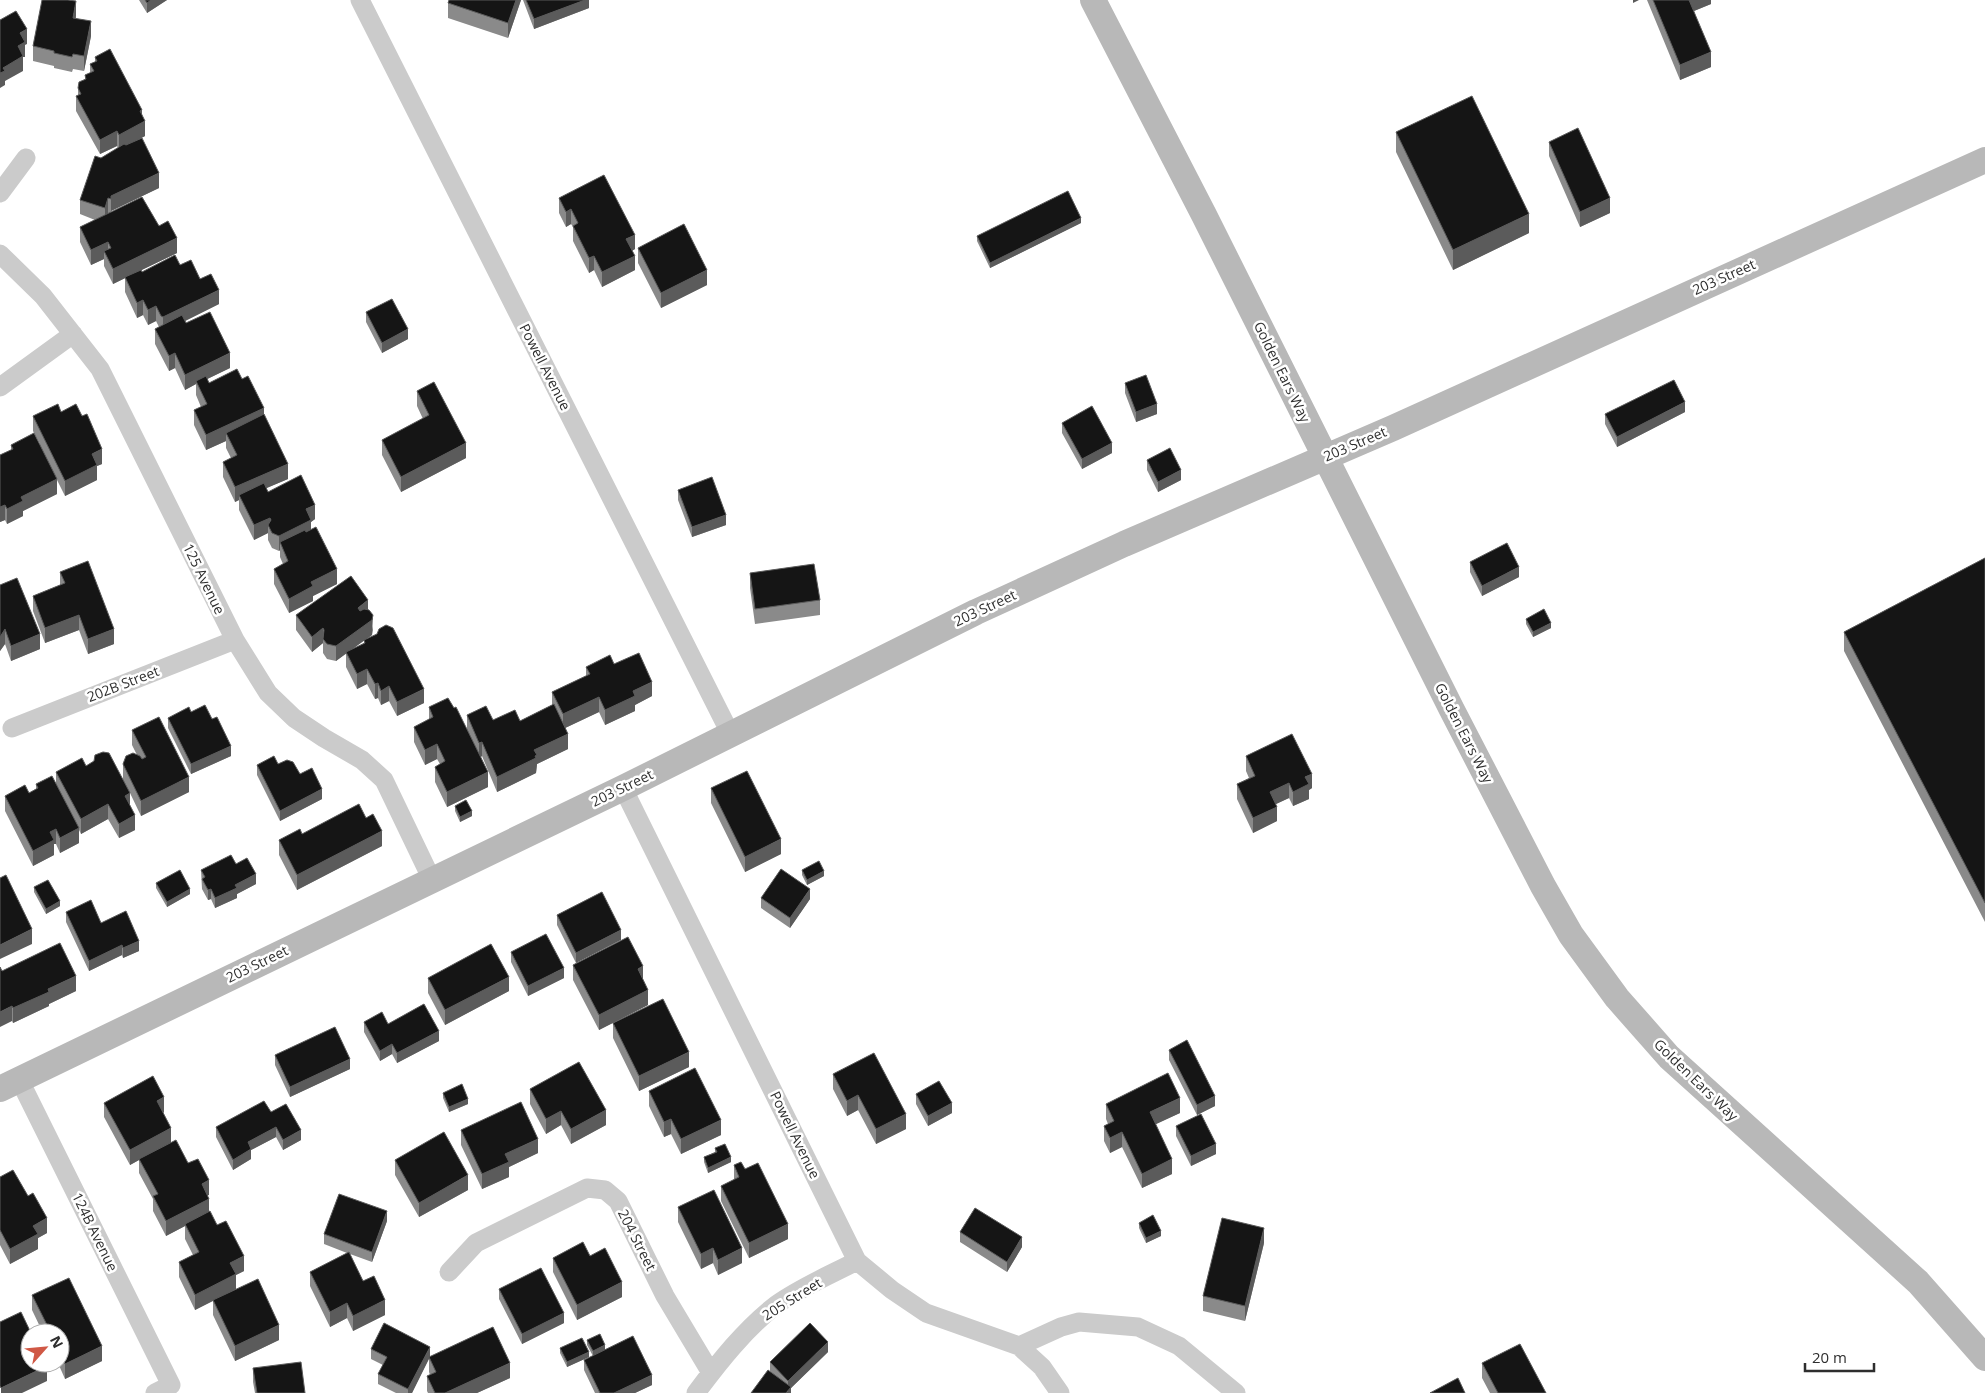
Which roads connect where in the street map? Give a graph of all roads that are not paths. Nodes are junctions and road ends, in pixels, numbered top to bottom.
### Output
1 (360, 0) edge
2 (1093, 0) edge
3 (26, 158) dead end
4 (1985, 160) edge
5 (0, 193) edge
6 (0, 254) edge
7 (73, 334) junction
8 (0, 387) edge
9 (1325, 457) junction
10 (235, 640) junction
11 (12, 728) dead end
12 (731, 735) junction
13 (623, 788) junction
14 (432, 880) junction
15 (10, 1084) edge
16 (857, 1261) junction
17 (449, 1272) dead end
18 (1019, 1346) junction
19 (1985, 1358) edge
20 (711, 1373) junction
21 (163, 1389) edge
22 (696, 1393) edge
23 (1060, 1393) edge
24 (1236, 1393) edge

1 - 12 street, Powell Avenue
2 - 9 main road, Golden Ears Way
3 - 5 street
4 - 9 main road, 203 Street
6 - 7 street, 125 Avenue
7 - 8 street
7 - 10 street, 125 Avenue
9 - 12 main road, 203 Street
9 - 19 main road, Golden Ears Way
10 - 11 street, 202B Street
10 - 14 street, 125 Avenue
12 - 13 main road, 203 Street
13 - 14 main road, 203 Street
13 - 16 street, Powell Avenue
14 - 15 main road, 203 Street
15 - 21 street, 124B Avenue
16 - 18 street, Powell Avenue
16 - 20 street, 205 Street
17 - 20 street, 204 Street
18 - 23 street, Powell Avenue
18 - 24 street
20 - 22 street, 205 Street

